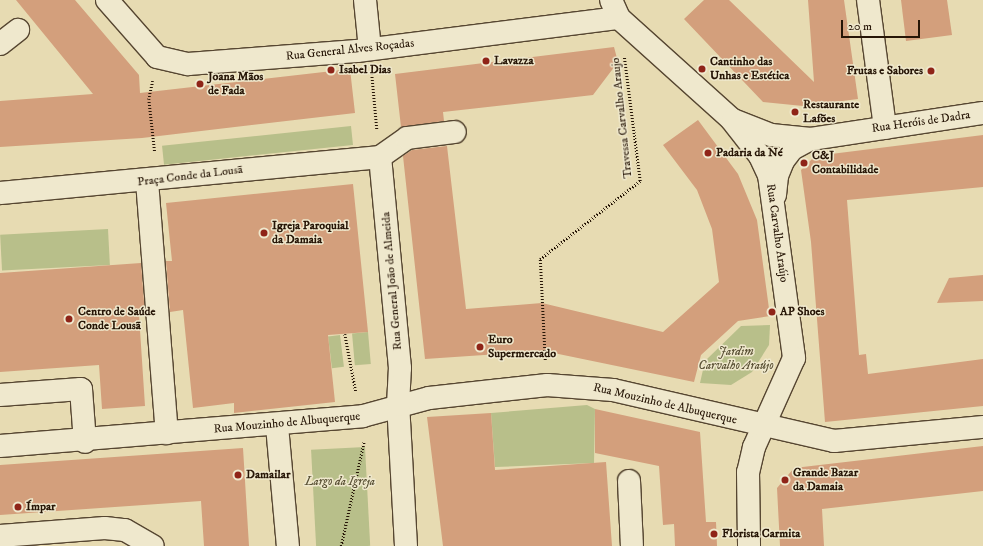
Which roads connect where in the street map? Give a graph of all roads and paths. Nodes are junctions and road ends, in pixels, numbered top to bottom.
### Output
1 (107, 0) edge
2 (365, 0) edge
3 (868, 0) edge
4 (615, 9) edge
5 (18, 30) dead end
6 (0, 44) edge
7 (370, 49) junction
8 (149, 99) dead end
9 (983, 113) edge
10 (731, 119) junction
11 (885, 128) junction
12 (455, 132) dead end
13 (811, 138) junction
14 (155, 157) dead end
15 (380, 157) junction
16 (147, 181) junction
17 (0, 193) edge
18 (775, 201) junction
19 (346, 334) dead end
20 (350, 367) dead end
21 (547, 385) junction
22 (0, 395) edge
23 (398, 405) junction
24 (277, 426) junction
25 (764, 427) junction
26 (983, 427) edge
27 (399, 429) junction
28 (167, 433) junction
29 (85, 442) junction
30 (0, 446) edge
31 (629, 481) dead end
32 (0, 536) edge
33 (153, 546) edge
34 (288, 546) edge
35 (341, 546) edge
36 (406, 546) edge
37 (632, 546) edge
38 (749, 546) edge

1 - 7 street, Rua General Alves Roçadas
2 - 7 street
3 - 11 street
4 - 7 street, Rua General Alves Roçadas
4 - 10 street, Rua Carvalho Araújo
4 - 21 path, Travessa Carvalho Araujo
5 - 6 street
7 - 15 path
8 - 14 path
9 - 11 street, Rua Heróis de Dadra
10 - 13 street, Rua Heróis de Dadra
10 - 18 street, Rua Carvalho Araújo
11 - 13 street, Rua Heróis de Dadra
12 - 15 street
13 - 18 street, Rua Heróis de Dadra
15 - 16 street, Praça Conde da Lousã
15 - 23 street, Rua General João de Almeida
16 - 17 street, Praça Conde da Lousã
16 - 28 street
18 - 25 street, Rua Carvalho Araújo
19 - 20 path
21 - 23 street, Rua Mouzinho de Albuquerque
21 - 25 street, Rua Mouzinho de Albuquerque
22 - 29 street
23 - 24 street, Rua Mouzinho de Albuquerque
23 - 27 street
24 - 28 street, Rua Mouzinho de Albuquerque
24 - 34 street
25 - 26 street, Rua Mouzinho de Albuquerque
25 - 38 street, Rua Carvalho Araújo
27 - 35 path
27 - 36 street
28 - 29 street, Rua Mouzinho de Albuquerque
29 - 30 street, Rua Mouzinho de Albuquerque
31 - 37 street
32 - 33 street

